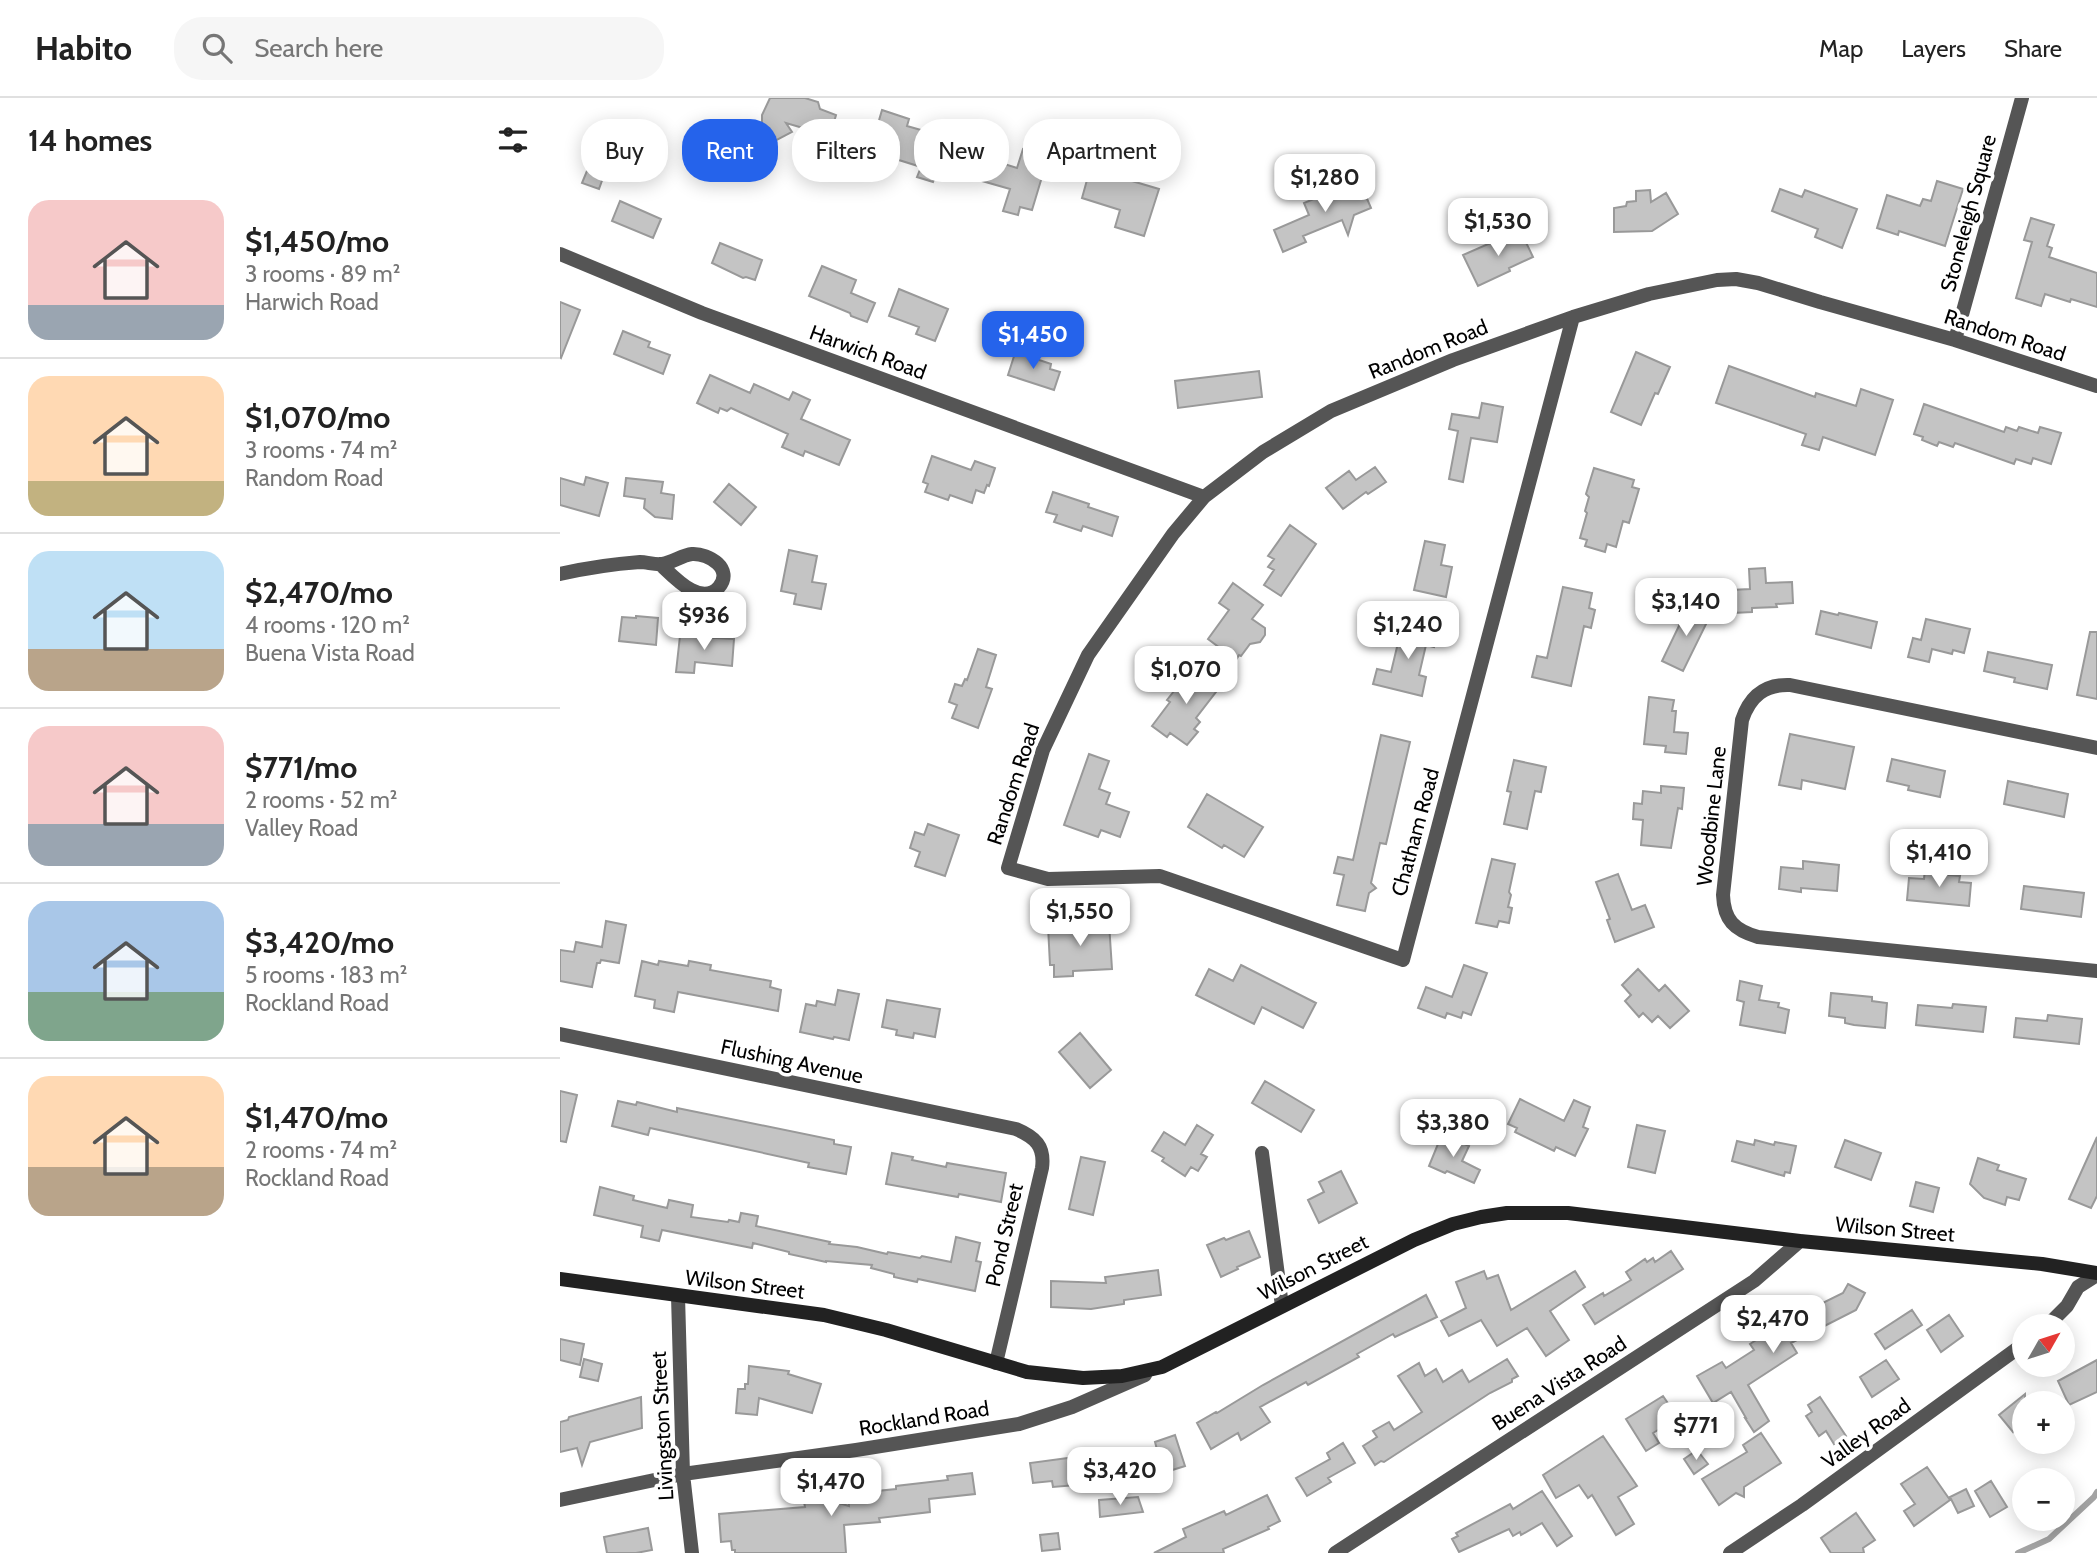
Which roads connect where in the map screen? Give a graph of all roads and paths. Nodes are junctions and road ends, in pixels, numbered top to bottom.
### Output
1 (2022, 98) edge
2 (560, 254) edge
3 (1573, 317) junction
4 (1955, 340) junction
5 (2097, 386) edge
6 (1204, 497) junction
7 (660, 564) dead end
8 (560, 574) edge
9 (2097, 748) edge
10 (1007, 869) joint
11 (2097, 971) edge
12 (560, 1034) edge
13 (1016, 1129) joint
14 (1262, 1153) dead end
15 (1800, 1241) junction
16 (2097, 1274) edge
17 (560, 1279) edge
18 (678, 1296) junction
19 (1282, 1306) junction
20 (2059, 1314) edge
21 (2012, 1352) edge
22 (996, 1363) junction
23 (1163, 1367) junction
24 (683, 1474) junction
25 (560, 1500) edge
26 (692, 1553) edge
27 (1335, 1553) edge
28 (1730, 1553) edge

1 - 4 street, Stoneleigh Square
2 - 6 street, Harwich Road
3 - 4 street, Random Road
3 - 6 street, Random Road
3 - 10 street, Chatham Road
4 - 5 street, Random Road
6 - 10 street, Random Road
7 - 8 street
9 - 11 street, Woodbine Lane
12 - 13 street, Flushing Avenue
13 - 22 street, Pond Street
14 - 19 street
15 - 16 main road, Wilson Street
15 - 19 main road, Wilson Street
15 - 27 street, Buena Vista Road
16 - 20 street
17 - 18 main road, Wilson Street
18 - 22 main road, Wilson Street
18 - 24 street, Livingston Street
19 - 23 main road, Wilson Street
21 - 28 street, Valley Road
22 - 23 main road, Wilson Street
23 - 24 street, Rockland Road
24 - 25 street, Rockland Road
24 - 26 street, Livingston Street

